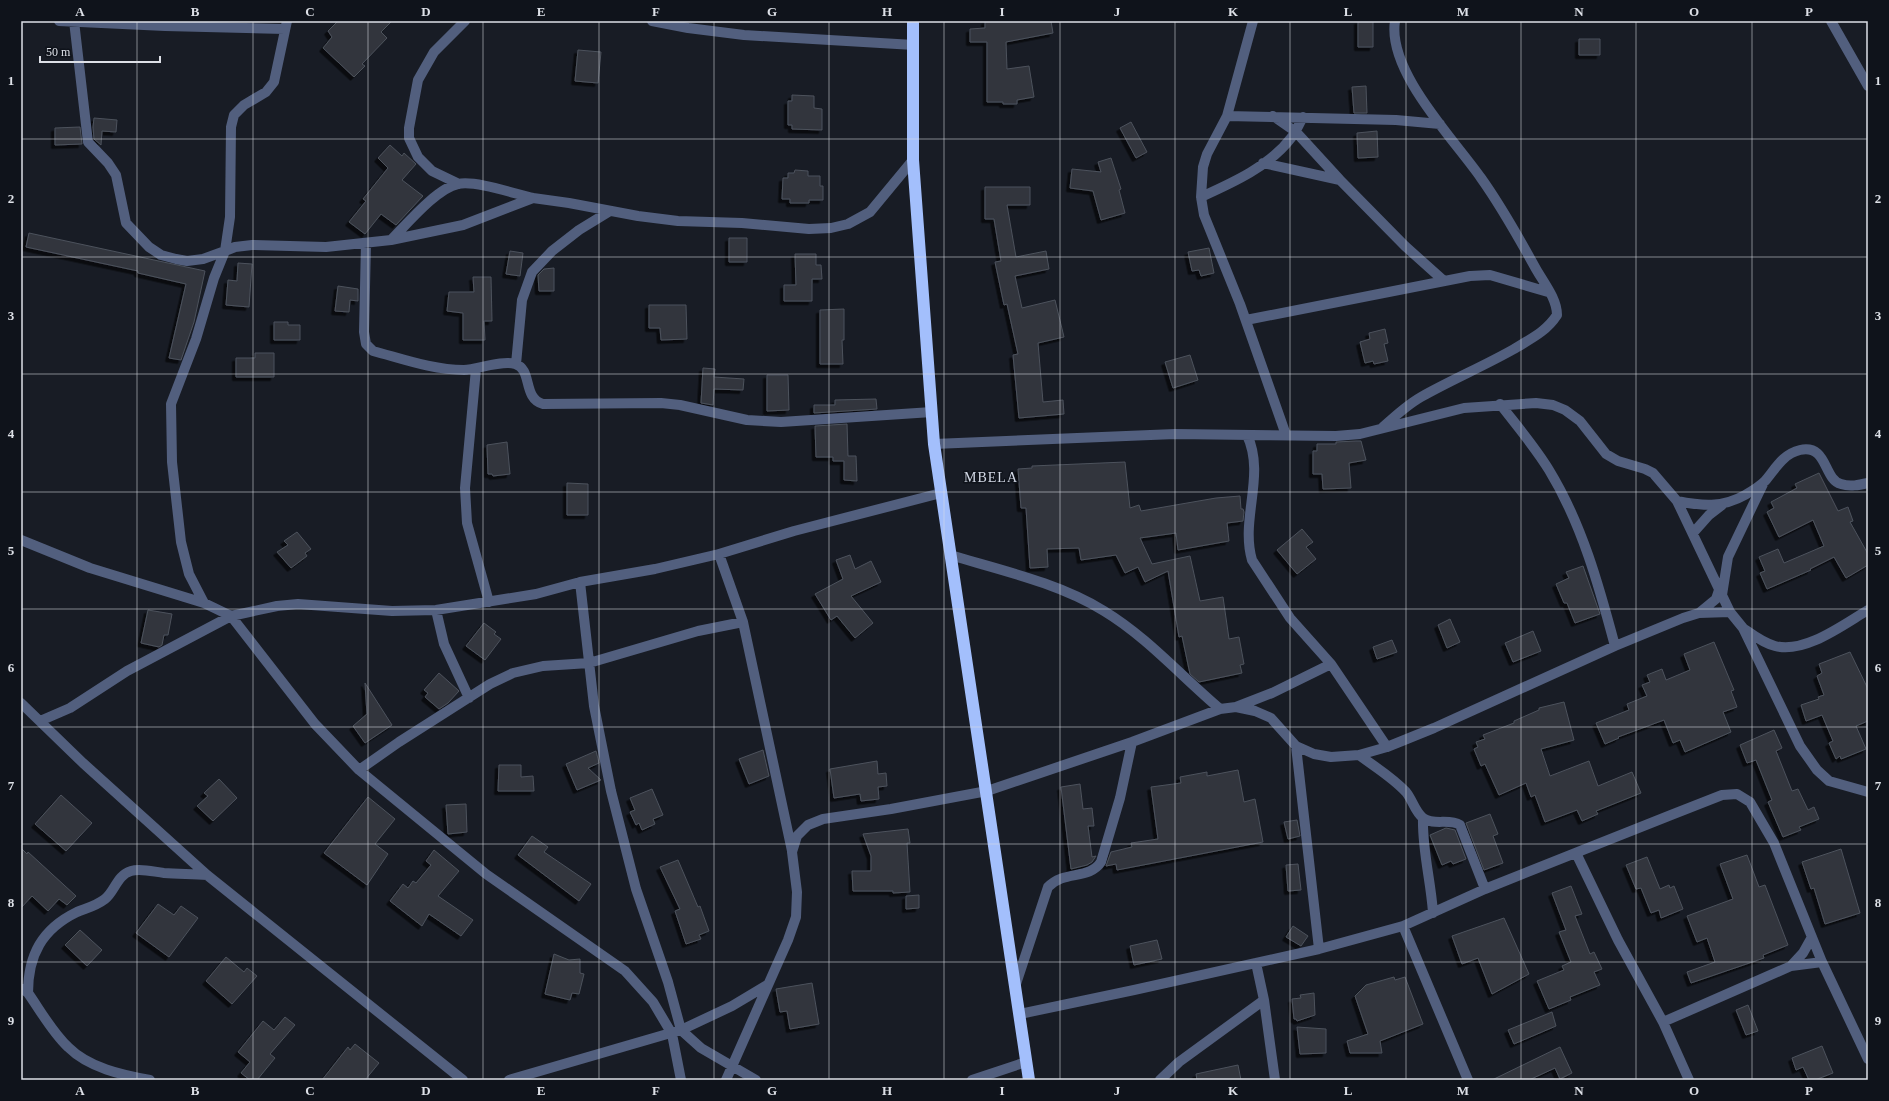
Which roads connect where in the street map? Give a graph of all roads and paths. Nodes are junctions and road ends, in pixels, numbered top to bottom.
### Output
1 (59, 21) edge
2 (465, 21) edge
3 (652, 21) edge
4 (913, 21) edge
5 (1253, 21) edge
6 (1395, 21) edge
7 (1831, 21) edge
8 (74, 22) edge
9 (286, 25) edge
10 (914, 45) junction
11 (1868, 86) edge
12 (1227, 116) junction
13 (1273, 116) junction
14 (1303, 117) junction
15 (1440, 124) junction
16 (1296, 132) junction
17 (913, 160) junction
18 (1263, 163) junction
19 (1340, 180) junction
20 (459, 184) junction
21 (1201, 197) junction
22 (533, 198) junction
23 (610, 211) junction
24 (391, 240) junction
25 (366, 243) junction
26 (225, 252) junction
27 (1444, 281) junction
28 (1548, 292) junction
29 (1246, 320) junction
30 (516, 364) junction
31 (476, 368) junction
32 (1500, 404) junction
33 (932, 412) junction
34 (1383, 428) junction
35 (1247, 435) junction
36 (1286, 435) junction
37 (934, 444) junction
38 (1764, 482) junction
39 (1868, 483) edge
40 (941, 493) junction
41 (1677, 501) junction
42 (1722, 505) junction
43 (1693, 533) junction
44 (21, 540) edge
45 (719, 554) junction
46 (950, 555) junction
47 (580, 582) junction
48 (1721, 593) junction
49 (489, 602) junction
50 (204, 603) junction
51 (436, 610) junction
52 (1868, 610) edge
53 (1730, 612) junction
54 (1699, 613) junction
55 (231, 616) junction
56 (743, 622) junction
57 (1743, 628) junction
58 (1615, 646) junction
59 (588, 663) junction
60 (1331, 664) junction
61 (469, 698) junction
62 (21, 703) edge
63 (1236, 707) junction
64 (1220, 708) junction
65 (40, 721) junction
66 (1132, 742) junction
67 (1296, 746) junction
68 (1387, 747) junction
69 (1359, 755) junction
70 (359, 770) junction
71 (987, 791) junction
72 (1868, 792) edge
73 (1423, 818) junction
74 (792, 852) junction
75 (1576, 854) junction
76 (207, 875) junction
77 (1485, 889) junction
78 (1433, 913) junction
79 (1403, 926) junction
80 (1812, 937) junction
81 (1319, 949) junction
82 (1822, 962) junction
83 (1256, 963) junction
84 (1791, 966) junction
85 (1016, 984) junction
86 (767, 985) junction
87 (24, 990) edge
88 (1264, 1000) junction
89 (1020, 1014) junction
90 (1663, 1022) junction
91 (677, 1032) junction
92 (1868, 1058) edge
93 (1026, 1062) junction
94 (731, 1066) junction
95 (150, 1080) edge
96 (463, 1080) edge
97 (509, 1080) edge
98 (681, 1080) edge
99 (726, 1080) edge
100 (756, 1080) edge
101 (972, 1080) edge
102 (1029, 1080) edge
103 (1160, 1080) edge
104 (1275, 1080) edge
105 (1468, 1080) edge
106 (1689, 1080) edge

1 - 8 street
2 - 20 street
3 - 10 street
4 - 10 highway
5 - 12 street
6 - 15 street
7 - 11 street
8 - 9 street
8 - 26 street
9 - 26 street
10 - 17 highway
12 - 13 street
12 - 21 street
13 - 14 street
13 - 16 street
14 - 15 street
14 - 16 street
15 - 28 street
16 - 18 street
16 - 19 street
17 - 23 street
17 - 33 highway
18 - 19 street
18 - 21 street
19 - 27 street
20 - 22 street
20 - 24 street
21 - 29 street
22 - 23 street
22 - 24 street
23 - 30 street
24 - 25 street
25 - 26 street
25 - 31 street
26 - 50 street
27 - 28 street
27 - 29 street
28 - 34 street
29 - 36 street
30 - 31 street
30 - 33 street
31 - 49 street
32 - 34 street
32 - 41 street
32 - 58 street
33 - 37 highway
34 - 36 street
35 - 36 street
35 - 37 street
35 - 60 street
37 - 40 highway
38 - 39 street
38 - 42 street
38 - 48 street
40 - 45 street
40 - 46 highway
41 - 42 street
41 - 43 street
42 - 43 street
43 - 48 street
44 - 50 street
45 - 47 street
45 - 56 street
46 - 64 street
46 - 71 highway
47 - 49 street
47 - 59 street
48 - 53 street
48 - 54 street
49 - 51 street
50 - 55 street
51 - 55 street
51 - 61 street
52 - 57 street
53 - 54 street
53 - 57 street
54 - 58 street
55 - 65 street
55 - 70 street
56 - 59 street
56 - 74 street
57 - 72 street
58 - 68 street
59 - 61 street
59 - 91 street
60 - 63 street
60 - 68 street
61 - 70 street
62 - 65 street
63 - 64 street
63 - 67 street
64 - 66 street
65 - 76 street
66 - 71 street
66 - 85 street
67 - 69 street
67 - 81 street
68 - 69 street
69 - 73 street
70 - 91 street
71 - 74 street
71 - 85 highway
73 - 77 street
73 - 78 street
74 - 86 street
75 - 77 street
75 - 80 street
75 - 90 street
76 - 87 street
76 - 96 street
77 - 78 street
78 - 79 street
79 - 81 street
79 - 105 street
80 - 82 street
80 - 84 street
81 - 83 street
82 - 84 street
82 - 92 street
83 - 88 street
83 - 89 street
84 - 90 street
85 - 89 highway
86 - 91 street
86 - 94 street
87 - 95 street
88 - 103 street
88 - 104 street
89 - 93 highway
90 - 106 street
91 - 94 street
91 - 97 street
91 - 98 street
93 - 101 street
93 - 102 highway
94 - 99 street
94 - 100 street

